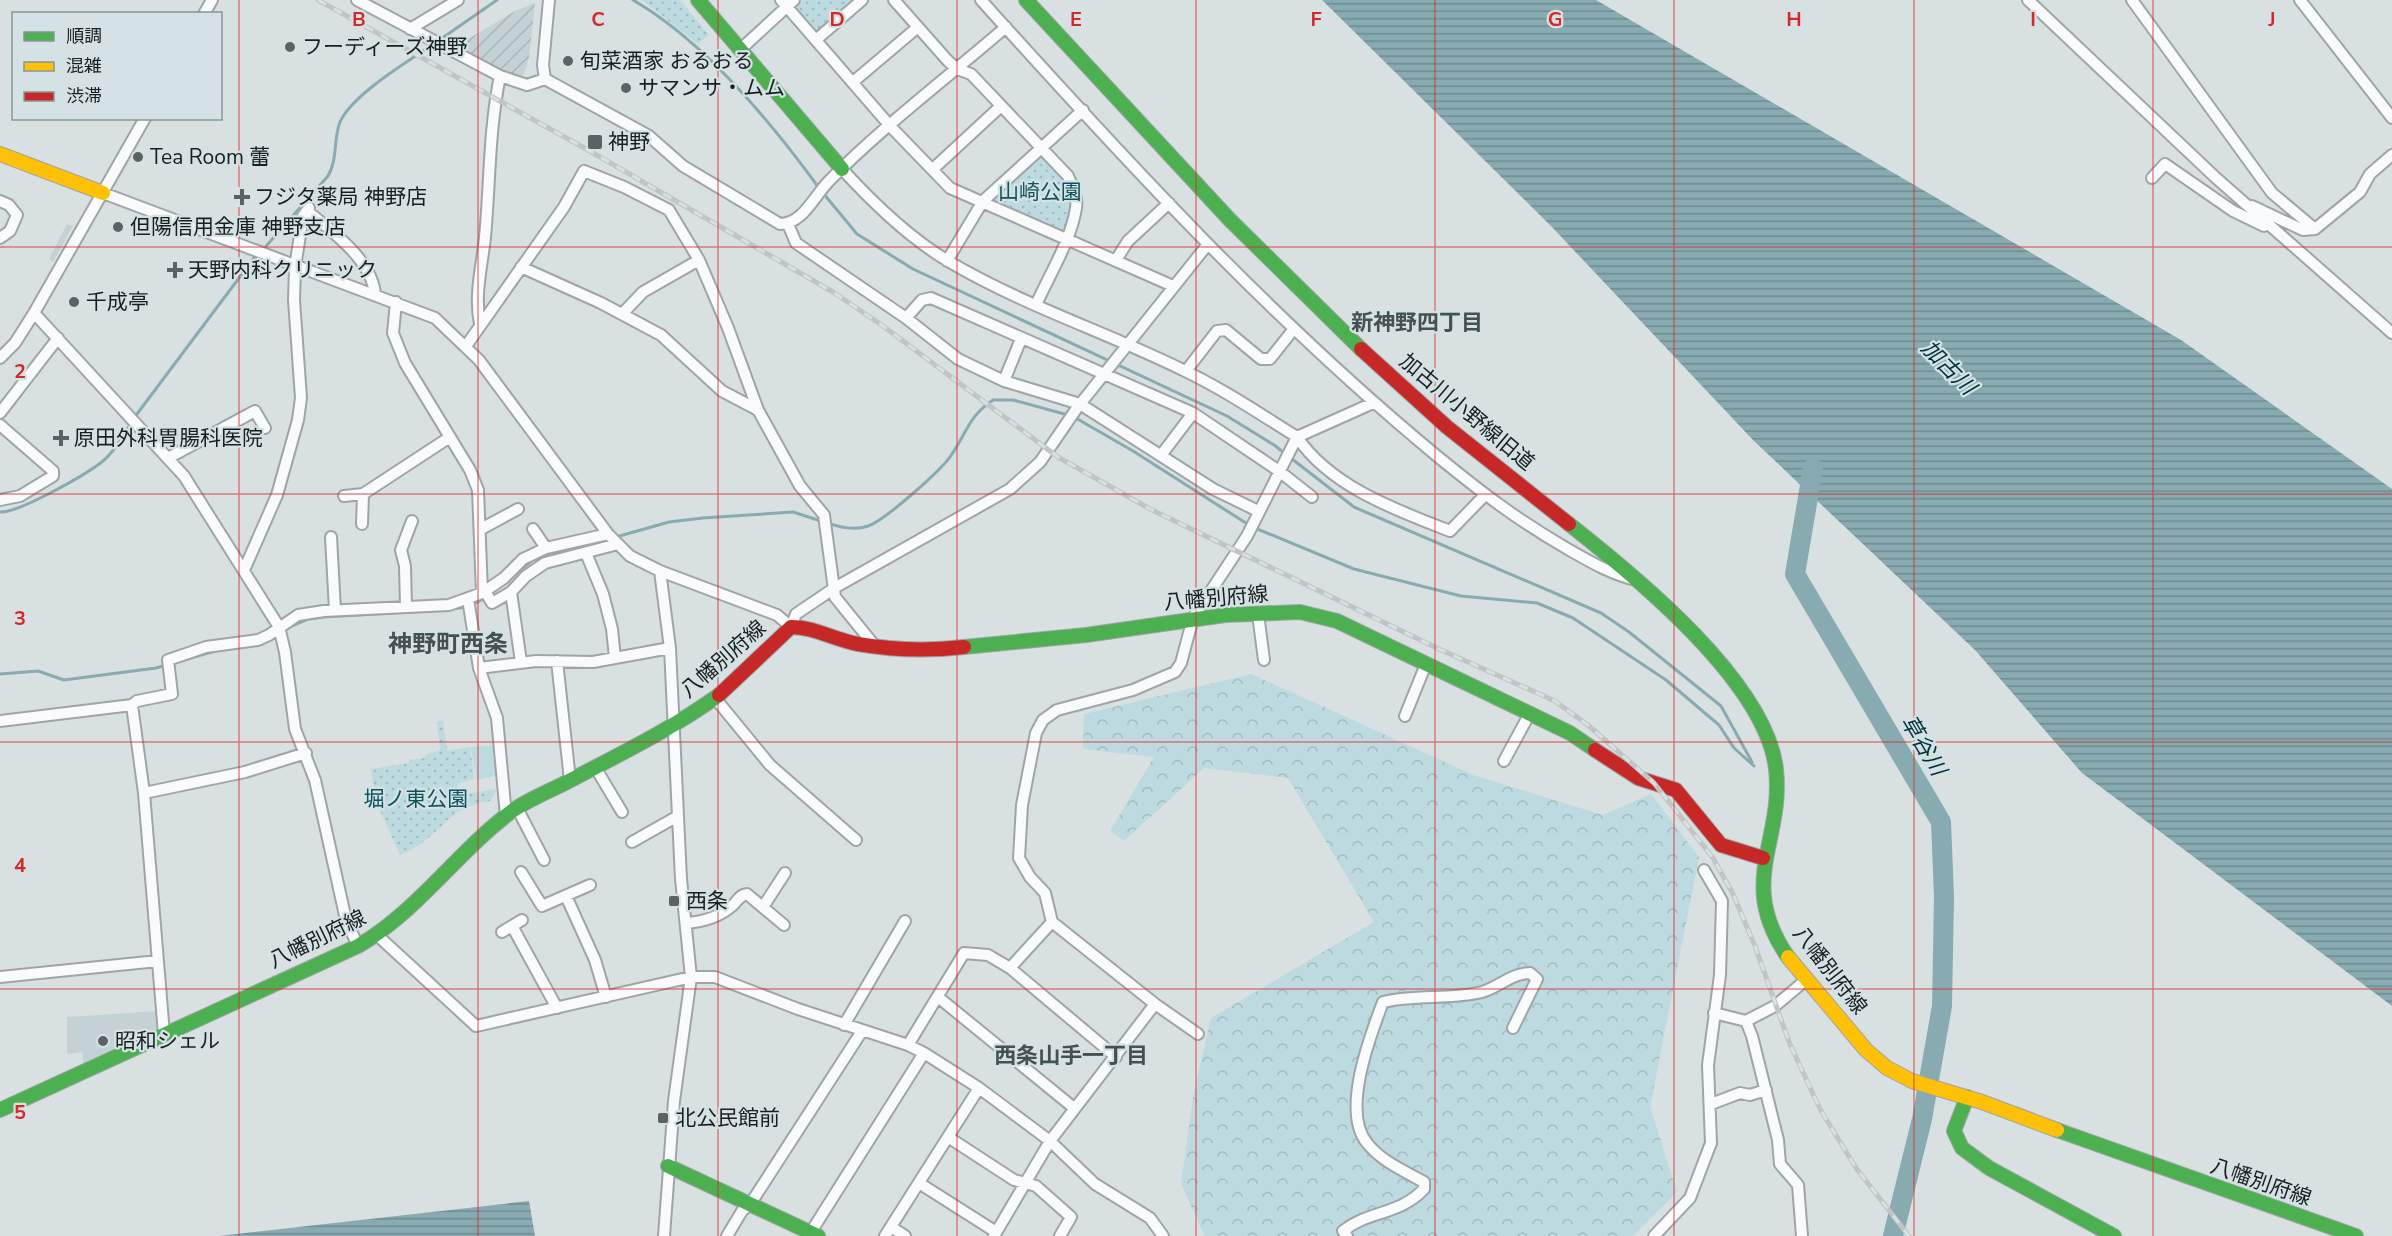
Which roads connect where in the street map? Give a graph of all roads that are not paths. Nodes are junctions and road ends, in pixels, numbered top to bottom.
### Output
1 (357, 0) edge
2 (458, 0) edge
3 (698, 0) edge
4 (862, 0) edge
5 (894, 0) edge
6 (981, 0) edge
7 (1026, 0) edge
8 (2028, 0) edge
9 (2132, 0) edge
10 (2300, 0) edge
11 (549, 2) edge
12 (787, 2) edge
13 (918, 27) junction
14 (1006, 27) junction
15 (410, 29) junction
16 (817, 39) junction
17 (741, 49) junction
18 (957, 69) junction
19 (500, 76) junction
20 (545, 79) junction
21 (853, 82) junction
22 (1001, 106) junction
23 (1083, 110) junction
24 (2392, 118) edge
25 (144, 120) edge
26 (891, 126) junction
27 (1040, 147) junction
28 (0, 154) edge
29 (2392, 154) edge
30 (842, 169) junction
31 (933, 169) junction
32 (2152, 178) dead end
33 (103, 193) junction
34 (0, 201) edge
35 (982, 201) junction
36 (1169, 204) junction
37 (2246, 205) junction
38 (788, 224) junction
39 (2315, 229) junction
40 (2275, 232) junction
41 (0, 238) edge
42 (1066, 238) junction
43 (1208, 244) junction
44 (699, 260) junction
45 (1116, 260) junction
46 (947, 261) junction
47 (295, 267) junction
48 (521, 267) junction
49 (1173, 286) junction
50 (375, 295) junction
51 (396, 302) junction
52 (1036, 305) junction
53 (34, 313) junction
54 (622, 314) junction
55 (906, 318) junction
56 (480, 324) junction
57 (1293, 330) junction
58 (2392, 333) edge
59 (58, 338) junction
60 (1021, 339) junction
61 (1128, 344) junction
62 (466, 346) junction
63 (0, 358) edge
64 (1186, 371) junction
65 (1103, 374) junction
66 (1004, 381) junction
67 (1373, 403) junction
68 (1079, 406) junction
69 (758, 410) junction
70 (0, 413) edge
71 (1193, 413) junction
72 (0, 424) edge
73 (265, 428) dead end
74 (450, 437) junction
75 (1295, 440) junction
76 (1162, 454) junction
77 (168, 458) junction
78 (1279, 471) junction
79 (363, 494) junction
80 (344, 496) dead end
81 (1484, 496) junction
82 (1312, 497) dead end
83 (0, 501) edge
84 (518, 509) dead end
85 (1257, 511) junction
86 (412, 521) dead end
87 (362, 524) dead end
88 (481, 529) junction
89 (533, 529) dead end
90 (608, 534) junction
91 (331, 537) dead end
92 (618, 544) junction
93 (546, 548) junction
94 (586, 553) junction
95 (244, 570) junction
96 (660, 572) junction
97 (1639, 581) junction
98 (836, 587) junction
99 (484, 592) junction
100 (510, 592) junction
101 (468, 599) junction
102 (406, 607) junction
103 (335, 610) junction
104 (1258, 614) junction
105 (1193, 618) junction
106 (279, 627) junction
107 (790, 627) junction
108 (874, 645) junction
109 (670, 648) junction
110 (615, 658) junction
111 (1264, 660) dead end
112 (521, 662) junction
113 (557, 662) junction
114 (1426, 664) junction
115 (479, 668) junction
116 (715, 698) junction
117 (132, 705) junction
118 (1530, 713) junction
119 (1405, 716) dead end
120 (0, 721) edge
121 (675, 723) junction
122 (306, 753) junction
123 (1504, 760) dead end
124 (595, 767) junction
125 (570, 780) junction
126 (144, 793) junction
127 (512, 812) junction
128 (622, 812) dead end
129 (678, 816) junction
130 (856, 840) dead end
131 (632, 842) dead end
132 (1763, 858) junction
133 (544, 860) dead end
134 (1704, 870) dead end
135 (522, 872) dead end
136 (784, 873) dead end
137 (590, 885) dead end
138 (566, 896) junction
139 (763, 907) junction
140 (522, 920) dead end
141 (905, 921) dead end
142 (1052, 922) junction
143 (686, 923) junction
144 (784, 925) dead end
145 (377, 935) junction
146 (358, 946) junction
147 (158, 961) junction
148 (1010, 968) junction
149 (0, 977) edge
150 (691, 977) junction
151 (1807, 979) junction
152 (606, 997) junction
153 (938, 997) junction
154 (1155, 1004) junction
155 (557, 1008) junction
156 (1714, 1013) junction
157 (1746, 1021) junction
158 (844, 1025) junction
159 (1513, 1028) dead end
160 (862, 1031) junction
161 (164, 1034) junction
162 (1198, 1034) dead end
163 (908, 1045) junction
164 (924, 1053) junction
165 (1116, 1057) junction
166 (979, 1088) junction
167 (1766, 1090) junction
168 (1967, 1096) junction
169 (1710, 1104) junction
170 (1074, 1108) junction
171 (0, 1110) edge
172 (948, 1137) junction
173 (1050, 1141) junction
174 (668, 1166) junction
175 (919, 1183) junction
176 (1025, 1183) junction
177 (751, 1203) junction
178 (888, 1231) edge
179 (815, 1234) edge
180 (995, 1234) edge
181 (664, 1236) edge
182 (727, 1236) edge
183 (905, 1236) edge
184 (1060, 1236) edge
185 (1163, 1236) edge
186 (1347, 1236) edge
187 (1654, 1236) edge
188 (1802, 1236) edge
189 (2114, 1236) edge
190 (2356, 1236) edge

1 - 15 street
2 - 15 street
3 - 17 main road
4 - 16 street
5 - 13 street
6 - 14 street
7 - 97 main road, 加古川小野線旧道
8 - 37 street
9 - 39 street
10 - 24 street
11 - 20 street
12 - 16 street
12 - 17 street
13 - 18 street
13 - 21 street
14 - 18 street
14 - 23 street
15 - 19 street
16 - 21 street
17 - 30 main road
18 - 22 street
18 - 26 street
19 - 20 street
19 - 56 street
20 - 38 street
21 - 26 street
22 - 27 street
22 - 31 street
23 - 27 street
23 - 36 street
25 - 33 street
26 - 30 street
26 - 31 street
27 - 35 street
27 - 42 street
28 - 33 main road
29 - 39 street
30 - 38 street
30 - 46 street
31 - 35 street
32 - 40 street
33 - 47 street
33 - 53 street
34 - 41 street
35 - 42 street
35 - 46 street
36 - 43 street
36 - 45 street
37 - 39 street
37 - 40 street
38 - 55 street
40 - 58 street
42 - 45 street
42 - 52 street
43 - 49 street
43 - 57 street
44 - 48 street
44 - 54 street
44 - 69 street
45 - 49 street
46 - 52 street
47 - 50 street
47 - 50 street
47 - 95 street
48 - 54 street
48 - 56 street
49 - 61 street
50 - 51 street
51 - 62 street
51 - 74 street
52 - 61 street
53 - 59 street
53 - 63 street
54 - 69 street
55 - 60 street
55 - 66 street
56 - 62 street
57 - 64 street
57 - 67 street
59 - 70 street
59 - 77 street
60 - 65 street
60 - 66 street
61 - 64 street
61 - 65 street
62 - 90 street
64 - 75 street
65 - 68 street
65 - 71 street
66 - 68 street
67 - 75 street
67 - 81 street
68 - 76 street
68 - 98 street
69 - 98 street
71 - 76 street
71 - 78 street
72 - 83 street
73 - 77 street
74 - 79 street
74 - 88 street
75 - 78 street
75 - 81 street
76 - 85 street
77 - 95 street
78 - 82 street
78 - 85 street
79 - 80 street
79 - 87 street
81 - 97 street
84 - 88 street
85 - 105 street
86 - 102 street
88 - 99 street
89 - 93 street
90 - 92 street
90 - 93 street
91 - 103 street
92 - 94 street
92 - 96 street
93 - 99 street
94 - 100 street
94 - 110 street
95 - 106 street
96 - 107 street
96 - 109 street
97 - 132 main road, 加古川小野線旧道
98 - 107 street
98 - 108 street
99 - 100 street
99 - 101 street
100 - 112 street
101 - 102 street
101 - 115 street
102 - 103 street
103 - 106 street
104 - 105 main road, 八幡別府線
104 - 111 street
104 - 114 main road, 八幡別府線
105 - 108 main road, 八幡別府線
105 - 142 street
106 - 117 street
106 - 122 street
107 - 108 main road, 八幡別府線
107 - 116 main road, 八幡別府線
109 - 110 street
109 - 121 street
110 - 113 street
112 - 113 street
112 - 115 street
113 - 125 street
114 - 118 main road, 八幡別府線
114 - 119 street
115 - 127 street
116 - 121 main road, 八幡別府線
116 - 130 street
117 - 120 street
117 - 126 street
118 - 123 street
118 - 132 main road, 八幡別府線
121 - 124 main road, 八幡別府線
121 - 129 street
122 - 126 street
122 - 146 street
124 - 125 main road, 八幡別府線
124 - 128 street
125 - 127 main road, 八幡別府線
126 - 147 street
127 - 133 street
127 - 145 main road, 八幡別府線
129 - 131 street
129 - 143 street
132 - 151 main road, 八幡別府線
134 - 156 street
135 - 138 street
136 - 139 street
137 - 138 street
138 - 152 street
139 - 143 street
139 - 144 street
140 - 155 street
141 - 158 street
142 - 148 street
142 - 154 street
143 - 150 street
145 - 146 main road, 八幡別府線
145 - 155 street
146 - 161 main road, 八幡別府線
147 - 149 street
147 - 161 street
148 - 153 street
148 - 165 street
150 - 152 street
150 - 158 street
150 - 174 street
151 - 157 street
151 - 168 main road, 八幡別府線
152 - 155 street
153 - 163 street
153 - 170 street
154 - 162 street
154 - 165 street
156 - 157 street
156 - 169 street
157 - 167 street
158 - 160 street
159 - 186 street
160 - 163 street
160 - 177 street
161 - 171 main road, 八幡別府線
163 - 164 street
164 - 166 street
164 - 179 street
165 - 170 street
166 - 172 street
166 - 173 street
167 - 169 street
167 - 188 street
168 - 189 main road
168 - 190 main road, 八幡別府線
169 - 187 street
170 - 173 street
172 - 175 street
172 - 176 street
173 - 176 street
173 - 185 street
174 - 177 main road
174 - 181 street
175 - 178 street
175 - 180 street
176 - 180 street
176 - 184 street
177 - 179 main road
177 - 182 street
178 - 183 street

